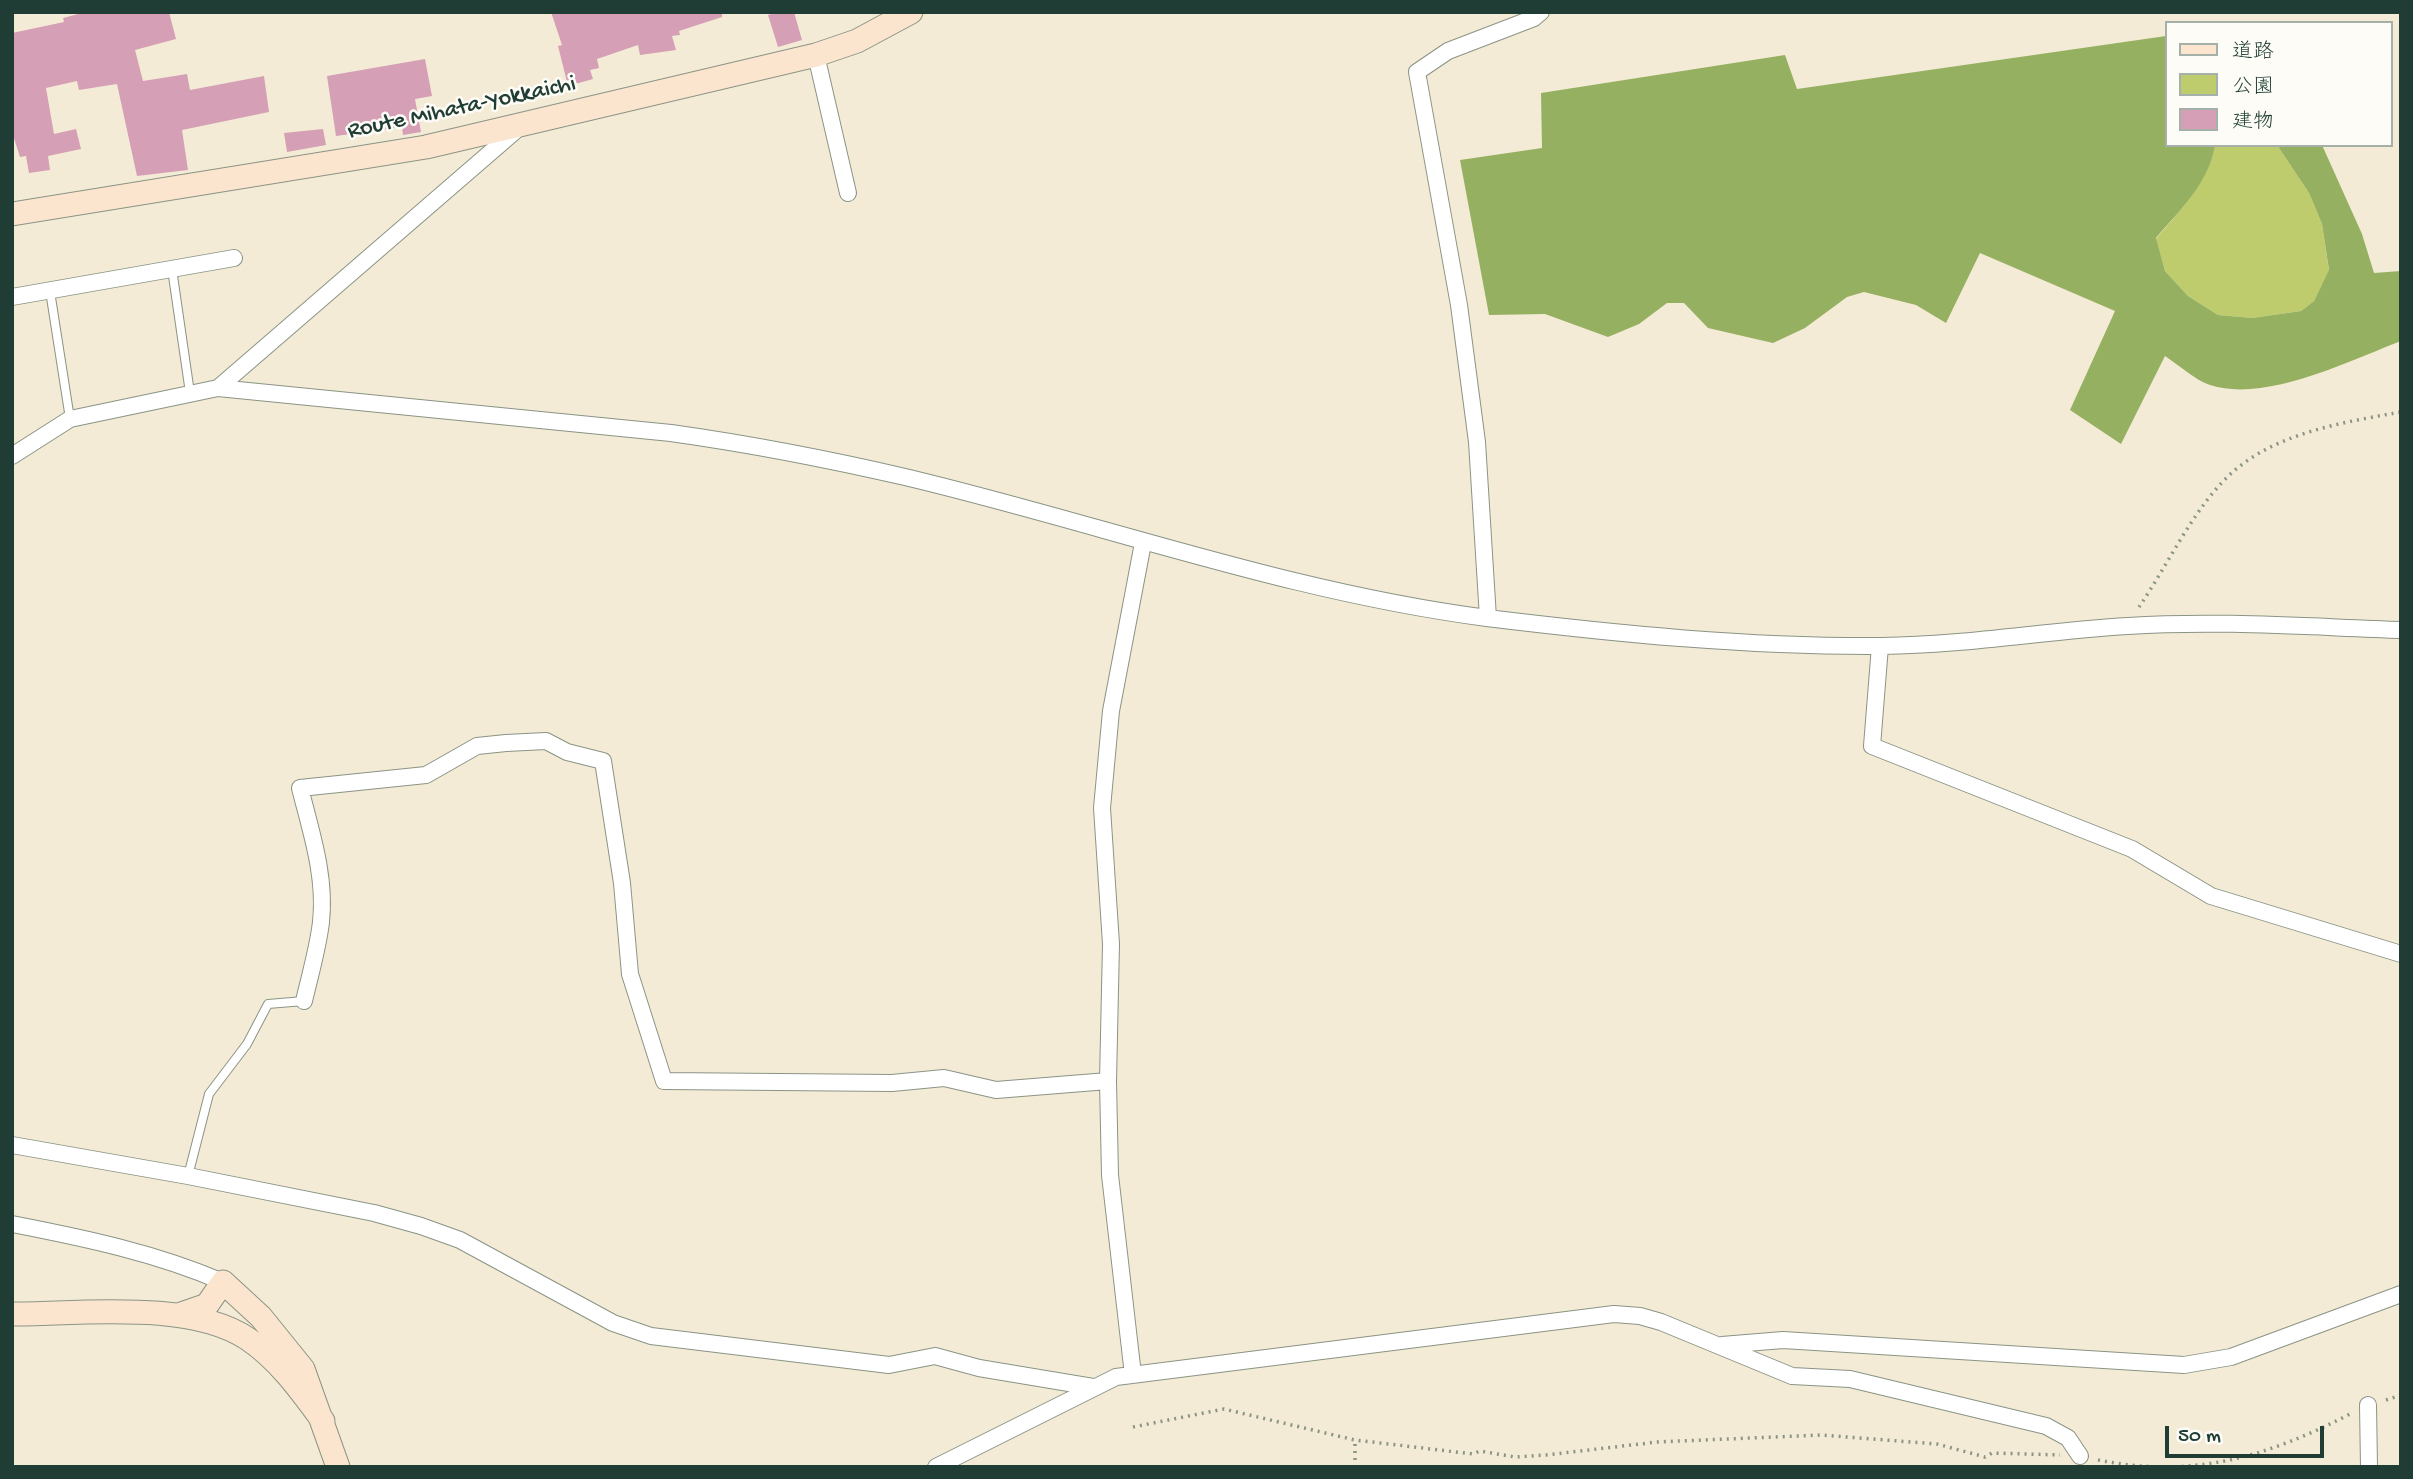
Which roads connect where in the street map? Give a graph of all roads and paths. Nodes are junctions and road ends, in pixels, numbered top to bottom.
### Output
1 (911, 12) edge
2 (1541, 12) edge
3 (816, 55) junction
4 (522, 125) junction
5 (848, 193) dead end
6 (12, 214) edge
7 (234, 258) dead end
8 (172, 269) junction
9 (50, 290) junction
10 (12, 297) edge
11 (218, 388) junction
12 (190, 393) junction
13 (2401, 412) edge
14 (70, 419) junction
15 (12, 456) edge
16 (1143, 543) junction
17 (1488, 618) junction
18 (2126, 626) junction
19 (2401, 630) edge
20 (1880, 646) junction
21 (2401, 954) edge
22 (304, 1001) joint
23 (1108, 1081) junction
24 (12, 1146) edge
25 (188, 1176) junction
26 (12, 1224) edge
27 (223, 1282) junction
28 (2401, 1294) edge
29 (12, 1314) edge
30 (181, 1314) junction
31 (1720, 1345) junction
32 (1133, 1375) junction
33 (1093, 1387) junction
34 (2368, 1405) joint
35 (323, 1421) junction
36 (1133, 1427) dead end
37 (1355, 1440) junction
38 (2080, 1456) junction
39 (338, 1467) edge
40 (936, 1467) edge
41 (1355, 1467) edge
42 (2369, 1467) edge

1 - 3 main road, Route Mihata-Yokkaichi
2 - 17 street
3 - 4 main road, Route Mihata-Yokkaichi
3 - 5 street
4 - 6 main road, Route Mihata-Yokkaichi
4 - 11 street
7 - 8 street
8 - 9 street
8 - 12 lane
9 - 10 street
9 - 14 lane
11 - 12 street
11 - 16 street
12 - 14 street
13 - 18 path
14 - 15 street
16 - 17 street
16 - 23 street
17 - 20 street
18 - 19 street
18 - 20 street
20 - 21 street
22 - 23 street
22 - 25 lane
23 - 32 street
24 - 25 street
25 - 33 street
26 - 27 street
27 - 30 main road
27 - 35 main road
28 - 31 street
29 - 30 main road
30 - 35 main road
31 - 32 street
31 - 38 street
32 - 33 street
33 - 40 street
34 - 38 path
34 - 42 street
35 - 39 main road
36 - 37 path
37 - 38 path
37 - 41 path

